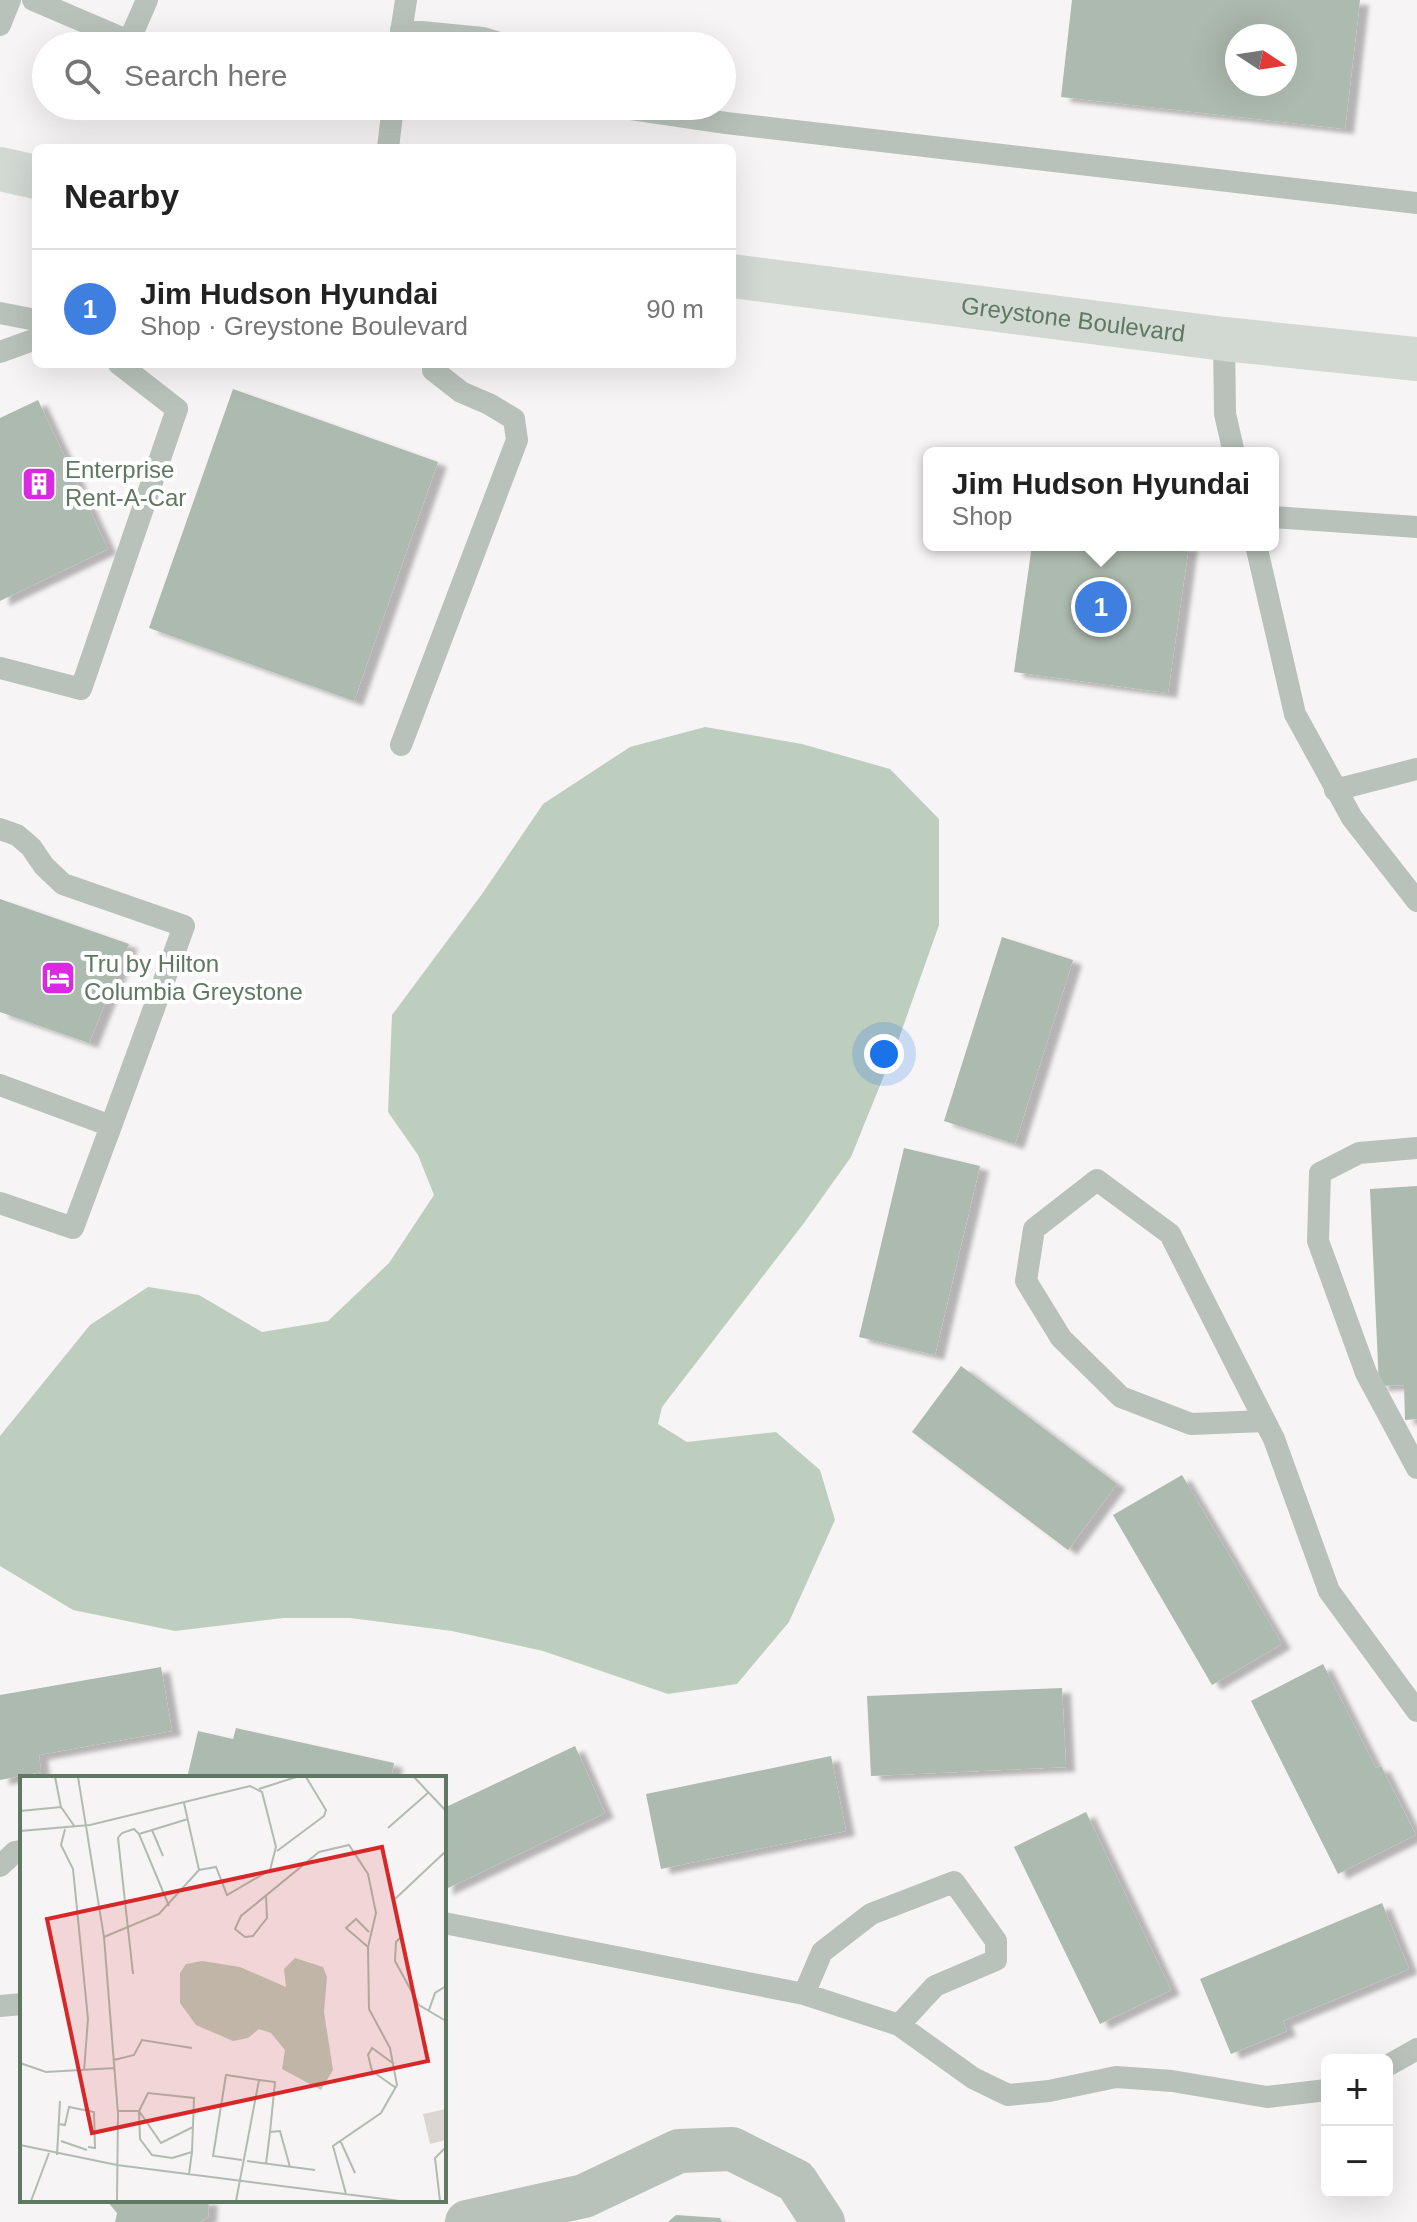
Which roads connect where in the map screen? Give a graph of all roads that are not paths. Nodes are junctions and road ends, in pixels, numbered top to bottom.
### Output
1 (10, 0) edge
2 (33, 0) edge
3 (147, 0) edge
4 (406, 0) edge
5 (0, 25) edge
6 (108, 32) edge
7 (133, 32) edge
8 (401, 32) edge
9 (391, 120) edge
10 (706, 120) edge
11 (388, 144) edge
12 (0, 169) edge
13 (32, 176) edge
14 (1417, 203) edge
15 (736, 277) edge
16 (0, 313) edge
17 (32, 319) edge
18 (1224, 339) junction
19 (32, 340) edge
20 (0, 352) edge
21 (1417, 359) edge
22 (124, 368) edge
23 (433, 368) edge
24 (1233, 447) edge
25 (1279, 517) edge
26 (1417, 527) edge
27 (1257, 551) edge
28 (0, 668) edge
29 (401, 745) dead end
30 (1417, 769) edge
31 (1335, 790) junction
32 (0, 829) edge
33 (1417, 901) edge
34 (0, 1085) edge
35 (111, 1126) junction
36 (1417, 1148) edge
37 (0, 1203) edge
38 (1265, 1421) junction
39 (1417, 1468) edge
40 (1417, 1711) edge
41 (20, 1851) edge
42 (0, 1866) edge
43 (446, 1923) edge
44 (804, 1994) junction
45 (20, 2004) edge
46 (0, 2006) edge
47 (899, 2025) junction
48 (1417, 2049) edge
49 (1393, 2063) edge
50 (1321, 2091) edge
51 (467, 2222) edge
52 (823, 2222) edge

1 - 5 lane
2 - 6 lane
3 - 7 lane
4 - 8 lane
9 - 11 lane
10 - 14 lane
12 - 13 main road
15 - 18 main road, Greystone Boulevard
16 - 17 lane
18 - 21 main road, Greystone Boulevard
18 - 24 lane
19 - 20 lane
22 - 28 lane
23 - 29 lane
25 - 26 lane
27 - 31 lane
30 - 31 lane
31 - 33 lane
32 - 35 lane
34 - 35 lane
35 - 37 lane
36 - 39 lane
38 - 38 lane
38 - 40 lane
41 - 42 lane
43 - 44 lane
44 - 47 lane
44 - 47 lane
45 - 46 lane
47 - 50 lane
48 - 49 lane
51 - 52 street

